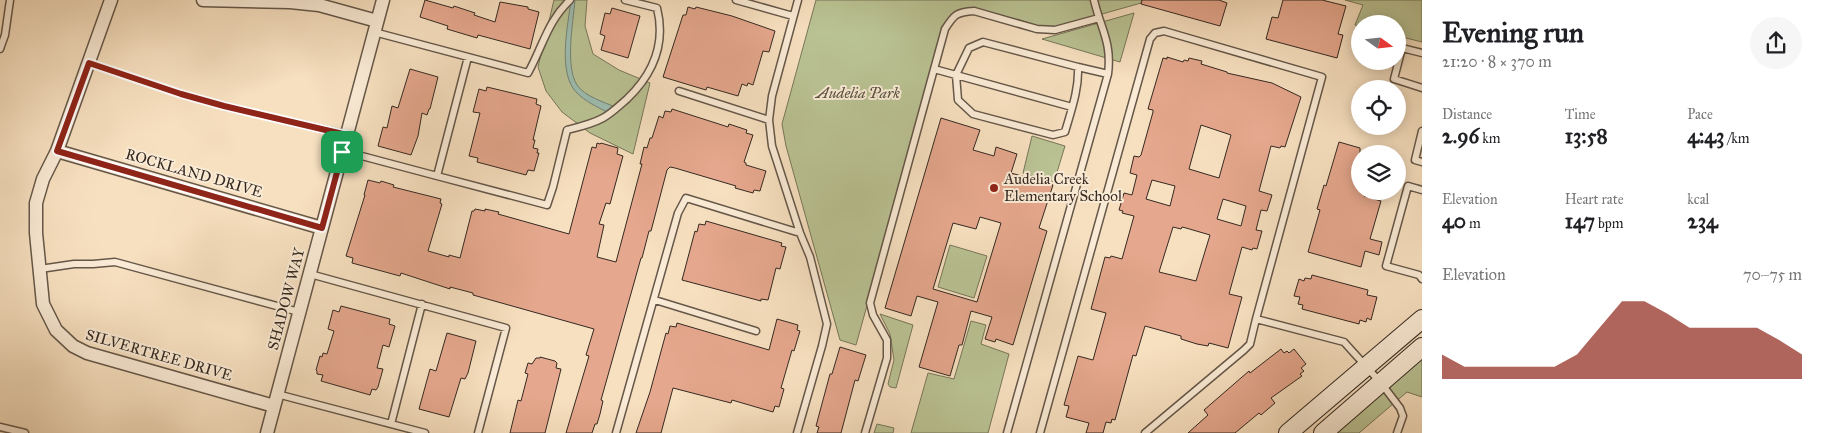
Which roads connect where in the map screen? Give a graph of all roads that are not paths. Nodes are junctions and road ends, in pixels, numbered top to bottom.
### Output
1 (10, 0) edge
2 (111, 0) edge
3 (203, 0) edge
4 (383, 0) edge
5 (570, 0) edge
6 (625, 0) edge
7 (736, 0) edge
8 (798, 0) edge
9 (1094, 0) edge
10 (793, 16) junction
11 (1098, 18) junction
12 (376, 27) junction
13 (0, 49) edge
14 (1422, 53) edge
15 (468, 57) junction
16 (89, 63) junction
17 (1078, 67) junction
18 (934, 69) junction
19 (1108, 74) junction
20 (956, 75) junction
21 (1422, 88) edge
22 (679, 91) dead end
23 (1072, 107) junction
24 (768, 120) junction
25 (1422, 131) edge
26 (347, 135) junction
27 (57, 151) junction
28 (342, 152) junction
29 (1422, 162) edge
30 (437, 176) junction
31 (1422, 190) edge
32 (322, 228) junction
33 (800, 233) junction
34 (40, 269) junction
35 (310, 274) junction
36 (1422, 278) edge
37 (655, 300) junction
38 (422, 304) junction
39 (300, 312) junction
40 (1422, 319) edge
41 (1256, 320) junction
42 (756, 331) dead end
43 (1422, 347) edge
44 (1366, 366) junction
45 (1381, 383) junction
46 (276, 400) junction
47 (391, 424) junction
48 (0, 427) edge
49 (25, 433) edge
50 (267, 433) edge
51 (425, 433) edge
52 (478, 433) edge
53 (616, 433) edge
54 (796, 433) edge
55 (865, 433) edge
56 (1007, 433) edge
57 (1040, 433) edge
58 (1145, 433) edge
59 (1288, 433) edge
60 (1323, 433) edge
61 (1397, 433) edge

1 - 13 lane
2 - 16 street, SILVERTREE DRIVE
3 - 12 street
4 - 12 street, SHADOW WAY
5 - 15 lane
6 - 30 lane
7 - 10 lane
8 - 10 lane
9 - 11 lane
10 - 24 lane
11 - 18 lane
11 - 19 lane
12 - 15 lane
12 - 26 street, SHADOW WAY
14 - 21 lane
15 - 30 lane
16 - 26 lane
16 - 27 street, SILVERTREE DRIVE
17 - 19 lane
17 - 20 lane
17 - 23 lane
18 - 20 lane
18 - 55 lane
19 - 56 lane
20 - 23 lane
20 - 23 lane
22 - 24 lane
24 - 33 lane
25 - 29 lane
26 - 28 street, SHADOW WAY
27 - 32 street, ROCKLAND DRIVE
27 - 34 street, SILVERTREE DRIVE
28 - 30 lane
28 - 32 street, SHADOW WAY
31 - 36 lane
32 - 35 street, SHADOW WAY
33 - 37 lane
33 - 54 lane
34 - 39 lane
34 - 46 street, SILVERTREE DRIVE
35 - 38 lane
35 - 39 street, SHADOW WAY
37 - 42 lane
37 - 53 lane
38 - 47 lane
38 - 52 lane
39 - 46 street, SHADOW WAY
40 - 44 main road
41 - 44 lane
41 - 57 lane
41 - 58 lane
43 - 45 main road
44 - 45 lane
44 - 59 main road
45 - 60 main road
45 - 61 lane
46 - 47 lane
46 - 50 street, SHADOW WAY
47 - 51 lane
48 - 49 lane

